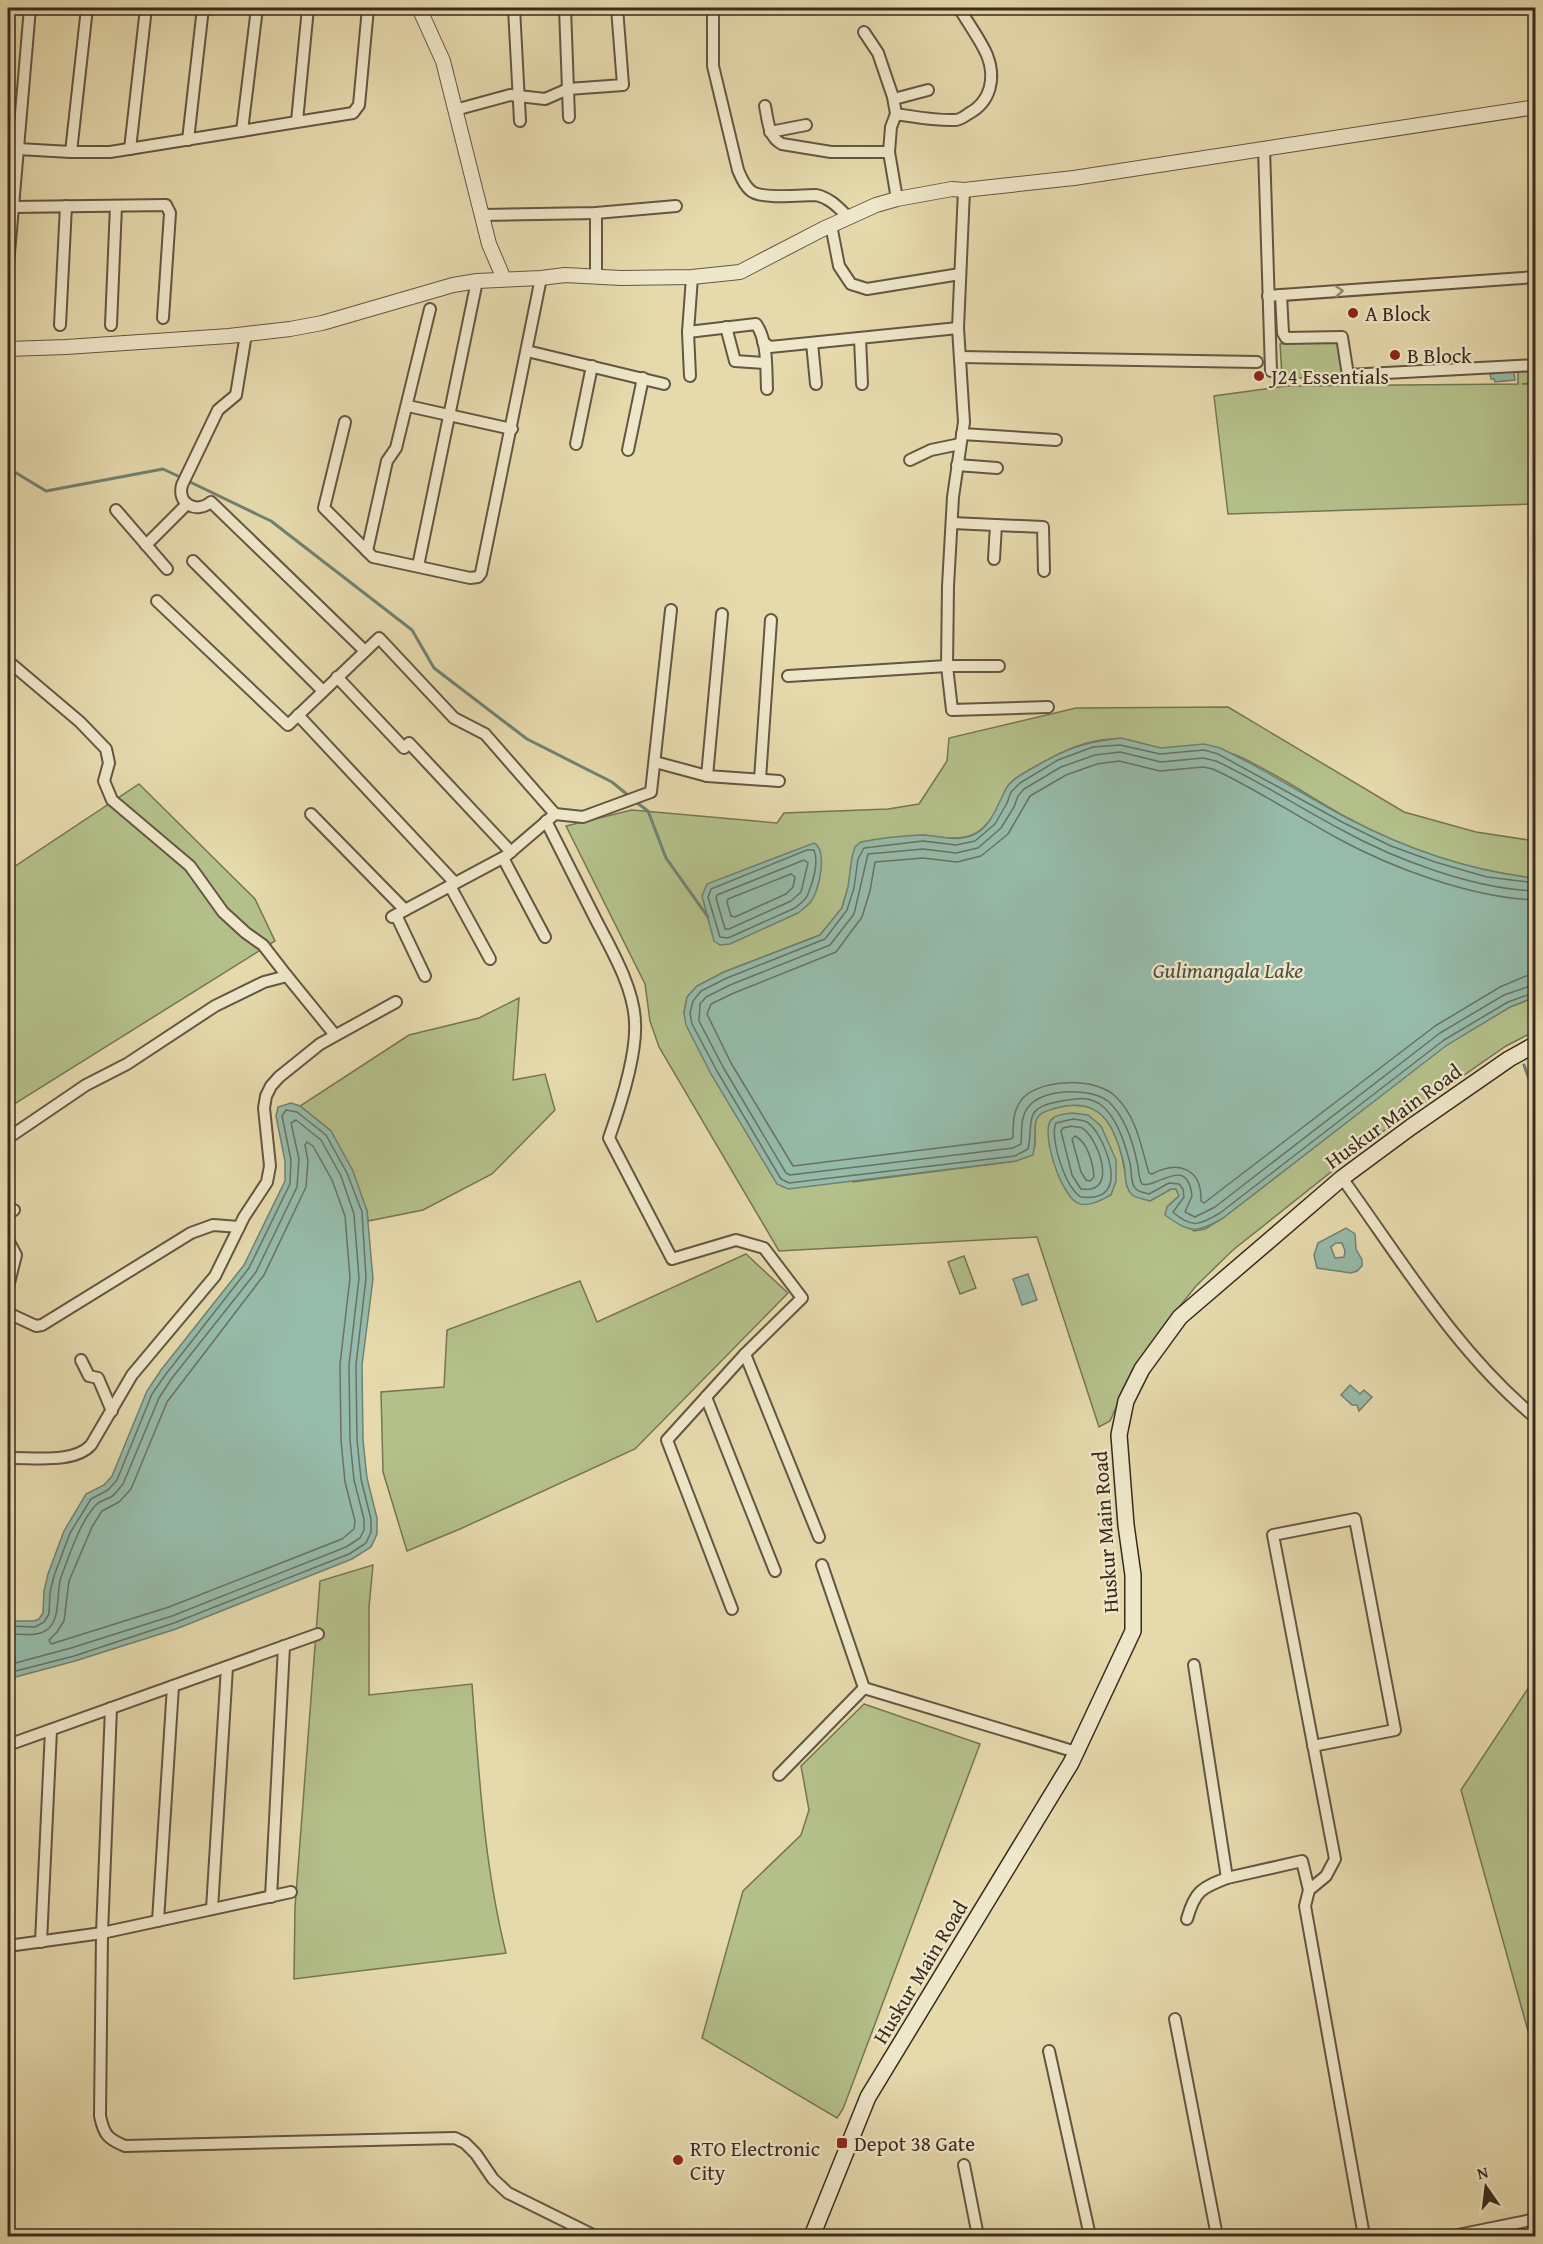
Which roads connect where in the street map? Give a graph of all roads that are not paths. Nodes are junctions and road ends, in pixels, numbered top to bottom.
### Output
1 (30, 8) edge
2 (87, 8) edge
3 (146, 8) edge
4 (203, 8) edge
5 (257, 8) edge
6 (308, 8) edge
7 (368, 8) edge
8 (419, 8) edge
9 (514, 8) edge
10 (565, 8) edge
11 (617, 8) edge
12 (714, 8) edge
13 (959, 8) edge
14 (864, 32) dead end
15 (568, 89) junction
16 (928, 90) dead end
17 (519, 96) junction
18 (894, 99) junction
19 (765, 106) dead end
20 (1536, 107) edge
21 (455, 110) junction
22 (896, 114) junction
23 (569, 117) dead end
24 (297, 121) junction
25 (520, 121) dead end
26 (806, 125) dead end
27 (242, 131) junction
28 (770, 132) junction
29 (188, 140) junction
30 (1264, 148) junction
31 (18, 149) junction
32 (130, 149) junction
33 (71, 152) junction
34 (889, 152) junction
35 (964, 190) junction
36 (897, 199) junction
37 (66, 206) junction
38 (116, 206) junction
39 (676, 206) dead end
40 (13, 207) junction
41 (596, 213) junction
42 (482, 215) junction
43 (848, 217) junction
44 (831, 225) junction
45 (8, 265) edge
46 (960, 274) junction
47 (596, 276) junction
48 (692, 277) junction
49 (1536, 277) edge
50 (541, 278) junction
51 (504, 279) junction
52 (477, 281) junction
53 (1268, 296) junction
54 (1281, 296) junction
55 (430, 309) dead end
56 (1282, 309) junction
57 (1268, 310) junction
58 (163, 318) dead end
59 (60, 325) dead end
60 (111, 325) dead end
61 (726, 327) junction
62 (958, 328) junction
63 (688, 332) junction
64 (246, 334) junction
65 (860, 338) junction
66 (763, 342) junction
67 (812, 343) junction
68 (8, 349) edge
69 (527, 351) junction
70 (960, 357) junction
71 (1257, 362) dead end
72 (765, 363) junction
73 (1536, 365) edge
74 (592, 366) junction
75 (1271, 371) dead end
76 (690, 376) dead end
77 (643, 378) junction
78 (664, 384) dead end
79 (816, 384) dead end
80 (862, 384) dead end
81 (767, 389) dead end
82 (408, 406) junction
83 (450, 415) junction
84 (345, 422) dead end
85 (512, 429) junction
86 (961, 439) junction
87 (1056, 440) dead end
88 (576, 444) dead end
89 (628, 450) dead end
90 (910, 460) dead end
91 (957, 465) junction
92 (997, 468) dead end
93 (187, 504) junction
94 (116, 510) dead end
95 (952, 523) junction
96 (996, 525) junction
97 (146, 545) junction
98 (367, 551) junction
99 (994, 559) dead end
100 (193, 561) dead end
101 (418, 566) junction
102 (167, 569) dead end
103 (1044, 571) dead end
104 (157, 601) dead end
105 (671, 610) dead end
106 (722, 614) dead end
107 (771, 620) dead end
108 (365, 651) junction
109 (8, 661) edge
110 (947, 666) junction
111 (999, 666) dead end
112 (788, 676) dead end
113 (338, 677) junction
114 (323, 691) junction
115 (1048, 707) dead end
116 (298, 715) junction
117 (655, 762) junction
118 (706, 776) junction
119 (760, 780) junction
120 (779, 781) dead end
121 (311, 813) dead end
122 (550, 818) junction
123 (507, 855) junction
124 (453, 884) junction
125 (398, 914) junction
126 (545, 937) dead end
127 (490, 960) dead end
128 (287, 976) junction
129 (425, 976) dead end
130 (396, 1002) dead end
131 (335, 1035) junction
132 (1536, 1044) edge
133 (8, 1138) edge
134 (1342, 1178) junction
135 (240, 1227) junction
136 (8, 1240) edge
137 (8, 1287) edge
138 (8, 1313) edge
139 (745, 1354) junction
140 (81, 1360) dead end
141 (706, 1396) junction
142 (112, 1411) junction
143 (1536, 1418) edge
144 (8, 1458) edge
145 (819, 1537) dead end
146 (822, 1565) dead end
147 (775, 1571) dead end
148 (732, 1609) dead end
149 (318, 1634) dead end
150 (284, 1646) junction
151 (1194, 1665) dead end
152 (227, 1667) junction
153 (173, 1686) junction
154 (864, 1688) junction
155 (111, 1708) junction
156 (51, 1730) junction
157 (8, 1745) edge
158 (1313, 1746) junction
159 (1076, 1752) junction
160 (779, 1775) dead end
161 (1227, 1878) junction
162 (1309, 1890) junction
163 (291, 1892) dead end
164 (271, 1897) junction
165 (212, 1909) junction
166 (1187, 1918) dead end
167 (158, 1921) junction
168 (102, 1933) junction
169 (41, 1942) junction
170 (8, 1946) edge
171 (1175, 2019) dead end
172 (1049, 2051) dead end
173 (964, 2165) dead end
174 (1536, 2219) edge
175 (595, 2236) edge
176 (812, 2236) edge
177 (978, 2236) edge
178 (1090, 2236) edge
179 (1217, 2236) edge
180 (1364, 2236) edge
181 (1453, 2236) edge

1 - 31 street
2 - 33 street
3 - 32 street
4 - 29 street
5 - 27 street
6 - 24 street
7 - 24 street
8 - 21 street
9 - 17 street
10 - 15 street
11 - 15 street
12 - 43 street
13 - 22 street
14 - 18 street
15 - 17 street
15 - 23 street
16 - 18 street
17 - 21 street
17 - 25 street
18 - 22 street
19 - 28 street
20 - 30 street
21 - 42 street
22 - 34 street
24 - 27 street
26 - 28 street
27 - 29 street
28 - 34 street
29 - 32 street
30 - 35 street
30 - 53 street
31 - 33 street
31 - 40 street
32 - 33 street
34 - 36 street
35 - 36 street
35 - 46 street
36 - 43 street
37 - 38 street
37 - 40 street
37 - 59 street
38 - 58 street
38 - 60 street
39 - 41 street
40 - 45 street
41 - 42 street
41 - 47 street
42 - 51 street
43 - 44 street
44 - 46 street
44 - 48 street
46 - 62 street
47 - 48 street
47 - 50 street
48 - 63 street
54 -> 49 street
50 - 51 street
50 - 69 street
51 - 52 street
52 - 64 street
52 - 83 street
53 - 54 street
53 - 57 street
54 - 56 street
55 - 82 street
56 - 57 street
56 - 73 street
57 - 75 street
61 - 63 street
61 - 66 street
61 - 72 street
62 - 65 street
62 - 70 street
63 - 76 street
64 - 68 street
64 - 93 street
65 - 67 street
65 - 80 street
66 - 67 street
66 - 72 street
67 - 79 street
69 - 74 street
69 - 85 street
70 - 71 street
70 - 86 street
72 - 81 street
74 - 77 street
74 - 88 street
77 - 78 street
77 - 89 street
82 - 83 street
82 - 98 street
83 - 85 street
83 - 101 street
84 - 98 street
85 - 101 street
86 - 87 street
86 - 90 street
86 - 91 street
91 - 92 street
91 - 95 street
93 - 97 street
93 - 108 street
94 - 97 street
95 - 96 street
95 - 110 street
96 - 99 street
96 - 103 street
97 - 102 street
98 - 101 street
100 - 114 street
104 - 116 street
105 - 117 street
106 - 118 street
107 - 119 street
108 - 113 street
108 - 122 street
109 - 128 street
110 - 111 street
110 - 112 street
110 - 115 street
113 - 114 street
113 - 123 street
114 - 116 street
116 - 124 street
117 - 118 street
117 - 122 street
118 - 119 street
119 - 120 street
121 - 125 street
122 - 123 street
122 - 139 street
123 - 124 street
123 - 126 street
124 - 125 street
124 - 127 street
125 - 129 street
128 - 131 street
128 - 133 street
130 - 131 street
131 - 135 street
132 - 134 main road, Huskur Main Road
134 - 143 street
134 - 159 main road, Huskur Main Road
135 - 138 street
135 - 142 street
136 - 137 street
139 - 141 street
139 - 145 street
140 - 142 street
141 - 147 street
141 - 148 street
142 - 144 street
146 - 154 street
149 - 150 street
150 - 152 street
150 - 164 street
151 - 161 street
152 - 153 street
152 - 165 street
153 - 155 street
153 - 167 street
154 - 159 street
154 - 160 street
155 - 156 street
155 - 168 street
156 - 157 street
156 - 169 street
158 - 158 street
158 - 162 street
159 - 176 main road, Huskur Main Road
161 - 162 street
161 - 166 street
162 - 180 street
163 - 164 street
164 - 165 street
165 - 167 street
167 - 168 street
168 - 169 street
168 - 175 street
169 - 170 street
171 - 179 street
172 - 178 street
173 - 177 street
174 - 181 street

